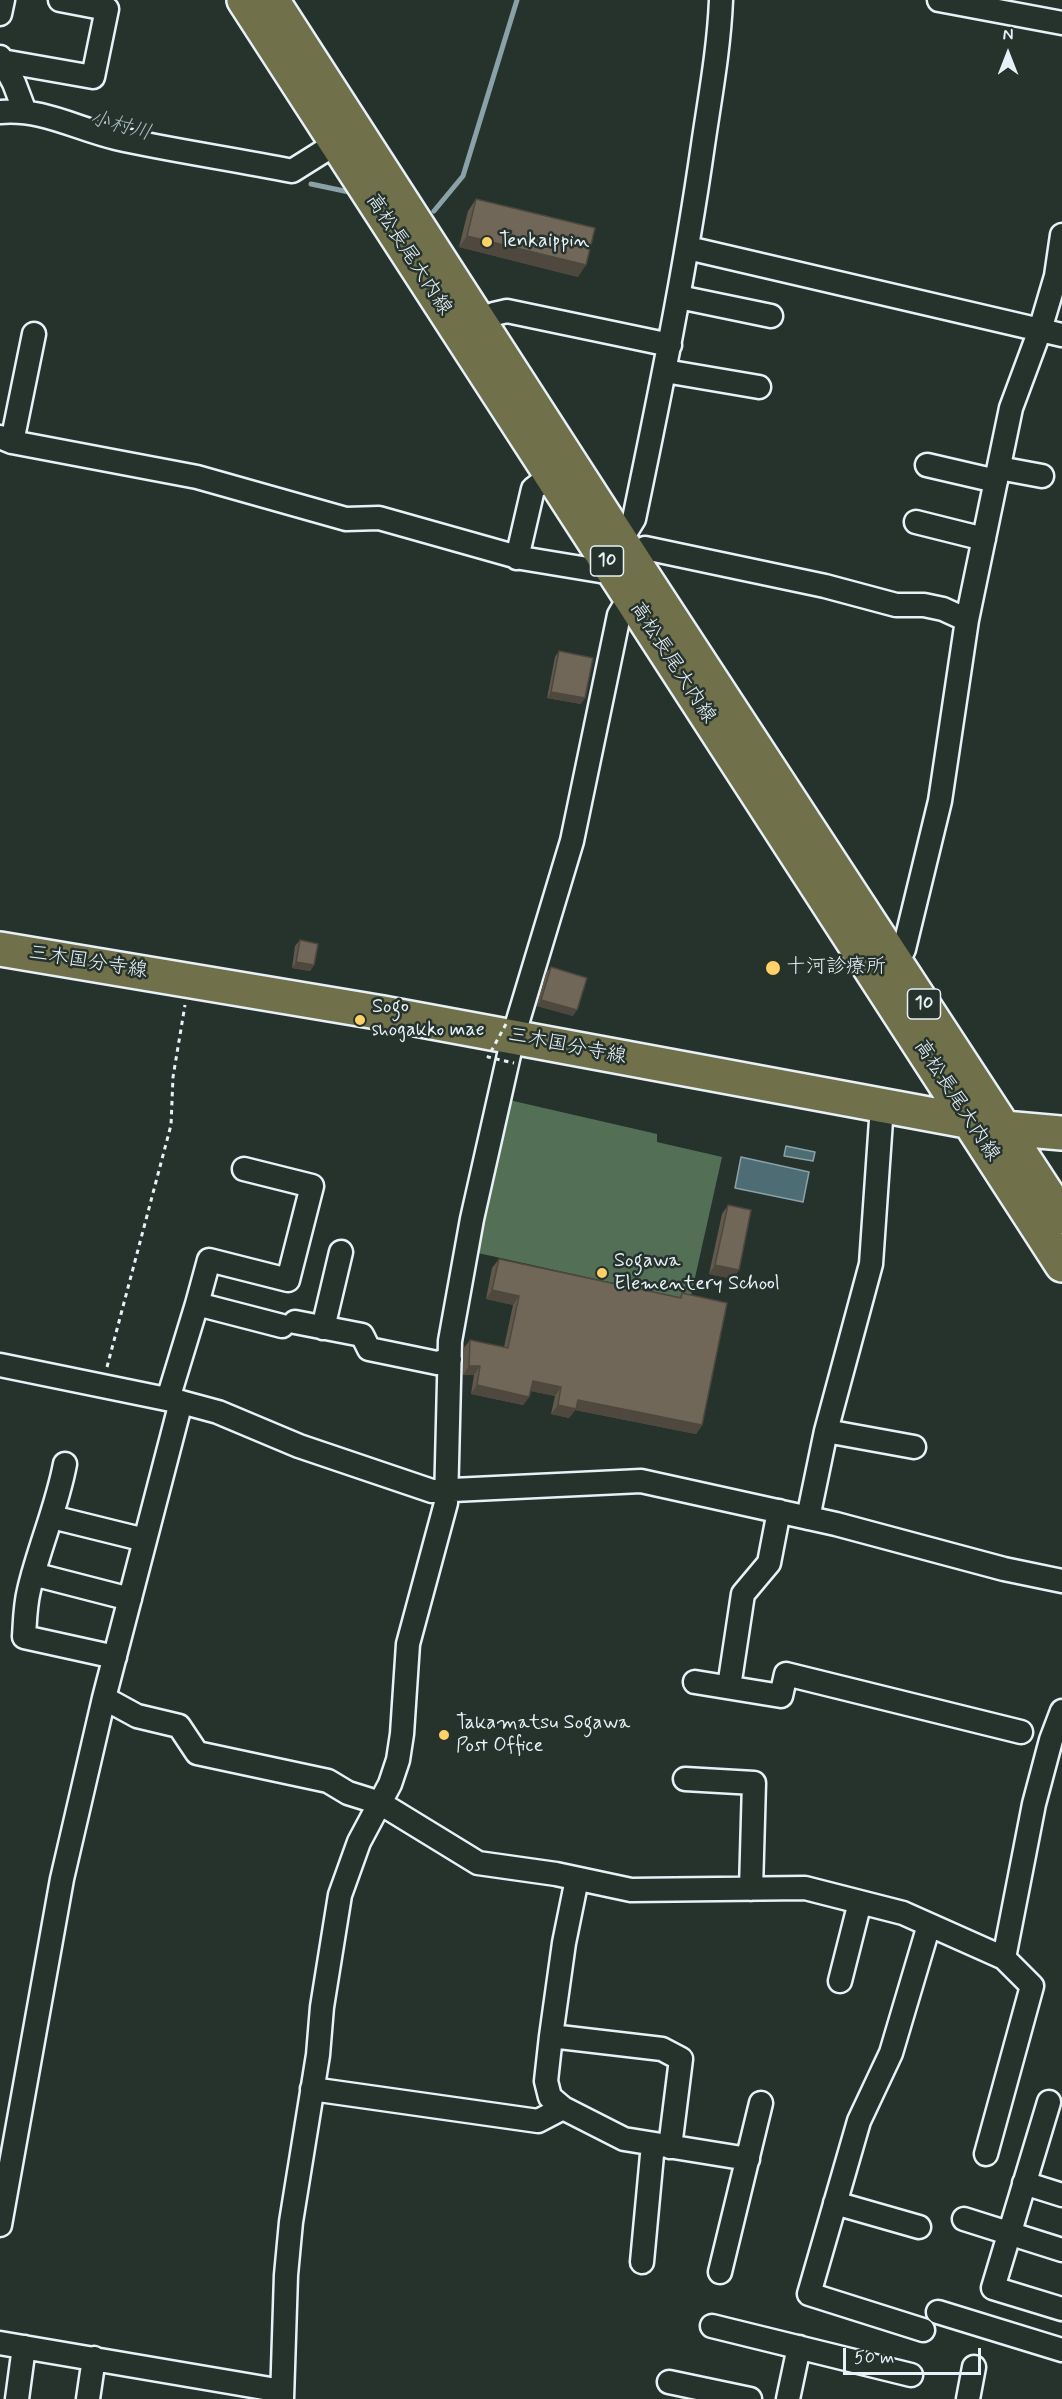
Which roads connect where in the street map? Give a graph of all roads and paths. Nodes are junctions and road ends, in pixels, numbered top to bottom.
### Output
1 (3, 0) edge
2 (60, 0) edge
3 (244, 0) edge
4 (272, 0) edge
5 (721, 0) edge
6 (939, 0) edge
7 (0, 14) edge
8 (1062, 23) edge
9 (1, 59) edge
10 (0, 112) edge
11 (25, 112) junction
12 (335, 144) junction
13 (1062, 235) edge
14 (688, 248) junction
15 (679, 297) junction
16 (771, 316) dead end
17 (479, 322) junction
18 (1040, 330) junction
19 (34, 334) dead end
20 (1062, 334) edge
21 (670, 345) junction
22 (665, 371) junction
23 (759, 387) dead end
24 (6, 440) edge
25 (927, 465) dead end
26 (997, 474) junction
27 (550, 476) junction
28 (1042, 476) dead end
29 (916, 522) dead end
30 (984, 539) junction
31 (517, 558) junction
32 (623, 565) junction
33 (967, 620) junction
34 (0, 949) edge
35 (897, 963) junction
36 (190, 980) junction
37 (511, 1042) junction
38 (882, 1106) junction
39 (970, 1122) junction
40 (1004, 1128) junction
41 (1062, 1133) edge
42 (244, 1168) dead end
43 (1062, 1217) edge
44 (341, 1252) dead end
45 (1062, 1265) edge
46 (197, 1304) junction
47 (322, 1328) junction
48 (450, 1359) junction
49 (0, 1365) edge
50 (101, 1386) junction
51 (175, 1400) junction
52 (826, 1431) junction
53 (914, 1447) dead end
54 (65, 1464) dead end
55 (447, 1490) junction
56 (779, 1511) junction
57 (52, 1517) junction
58 (808, 1518) junction
59 (145, 1540) junction
60 (33, 1574) junction
61 (1062, 1581) edge
62 (130, 1599) junction
63 (115, 1657) junction
64 (695, 1682) dead end
65 (729, 1687) junction
66 (104, 1698) junction
67 (1062, 1711) edge
68 (1021, 1732) dead end
69 (685, 1779) dead end
70 (380, 1803) junction
71 (577, 1879) junction
72 (751, 1889) junction
73 (860, 1902) junction
74 (929, 1925) junction
75 (1004, 1958) junction
76 (840, 1981) dead end
77 (551, 2036) junction
78 (312, 2089) junction
79 (1048, 2102) dead end
80 (761, 2103) dead end
81 (563, 2108) junction
82 (662, 2145) junction
83 (986, 2154) dead end
84 (748, 2159) junction
85 (1024, 2183) junction
86 (1062, 2195) edge
87 (835, 2203) junction
88 (964, 2219) dead end
89 (0, 2225) edge
90 (919, 2227) dead end
91 (1009, 2233) junction
92 (1062, 2250) edge
93 (642, 2262) dead end
94 (720, 2272) dead end
95 (1062, 2309) edge
96 (938, 2312) dead end
97 (712, 2326) dead end
98 (923, 2330) dead end
99 (0, 2343) edge
100 (24, 2347) junction
101 (799, 2347) junction
102 (1062, 2350) edge
103 (94, 2358) junction
104 (974, 2367) dead end
105 (911, 2375) dead end
106 (669, 2382) dead end
107 (282, 2395) edge
108 (18, 2399) edge
109 (88, 2399) edge
110 (750, 2399) edge
111 (788, 2399) edge
112 (968, 2399) edge

1 - 7 street
2 - 9 street
3 - 12 main road, 高松長尾大内線 / 10
4 - 17 main road, 高松長尾大内線 / 10
5 - 14 street
6 - 8 street
9 - 11 street
10 - 11 street
11 - 12 street
12 - 27 main road, 高松長尾大内線 / 10
13 - 18 street
14 - 15 street
14 - 18 street
15 - 16 street
15 - 21 street
17 - 21 street
17 - 32 main road, 高松長尾大内線 / 10
18 - 20 street
18 - 26 street
19 - 24 street
21 - 22 street
22 - 23 street
22 - 32 street
24 - 31 street
25 - 26 street
26 - 28 street
26 - 30 street
27 - 31 street
27 - 32 main road, 高松長尾大内線 / 10
29 - 30 street
30 - 33 street
31 - 32 street
32 - 33 street
32 - 35 main road, 高松長尾大内線 / 10
32 - 37 street
32 - 39 main road, 高松長尾大内線 / 10
33 - 35 street
34 - 36 main road, 三木国分寺線
35 - 40 main road, 高松長尾大内線 / 10
36 - 37 main road, 三木国分寺線
36 - 50 path
37 - 37 path, bridge
37 - 38 main road, 三木国分寺線
37 - 48 street
38 - 39 main road, 三木国分寺線
38 - 52 street
39 - 40 main road, 三木国分寺線
39 - 45 main road, 高松長尾大内線 / 10
40 - 41 main road, 三木国分寺線
40 - 43 main road, 高松長尾大内線 / 10
42 - 46 street
44 - 47 street
46 - 47 street
46 - 51 street
47 - 48 street
48 - 55 street
49 - 50 street
50 - 51 street
51 - 55 street
51 - 59 street
52 - 53 street
52 - 58 street
54 - 57 street
55 - 56 street
55 - 70 street
56 - 58 street
56 - 65 street
57 - 59 street
57 - 60 street
58 - 61 street
59 - 62 street
60 - 62 street
60 - 63 street
62 - 63 street
63 - 66 street
64 - 65 street
65 - 68 street
66 - 70 street
66 - 89 street
67 - 75 street
69 - 72 street
70 - 71 street
70 - 78 street
71 - 72 street
71 - 77 street
72 - 73 street
73 - 74 street
73 - 76 street
74 - 75 street
74 - 87 street
75 - 83 street
77 - 81 street
77 - 82 street
78 - 81 street
78 - 107 street
79 - 85 street
80 - 84 street
81 - 82 street
82 - 84 street
82 - 93 street
84 - 94 street
85 - 86 street
85 - 91 street
87 - 90 street
87 - 98 street
88 - 91 street
91 - 92 street
91 - 95 street
96 - 102 street
97 - 101 street
99 - 100 street
100 - 103 street
100 - 108 street
101 - 105 street
101 - 111 street
103 - 107 street
103 - 109 street
104 - 112 street
106 - 110 street

